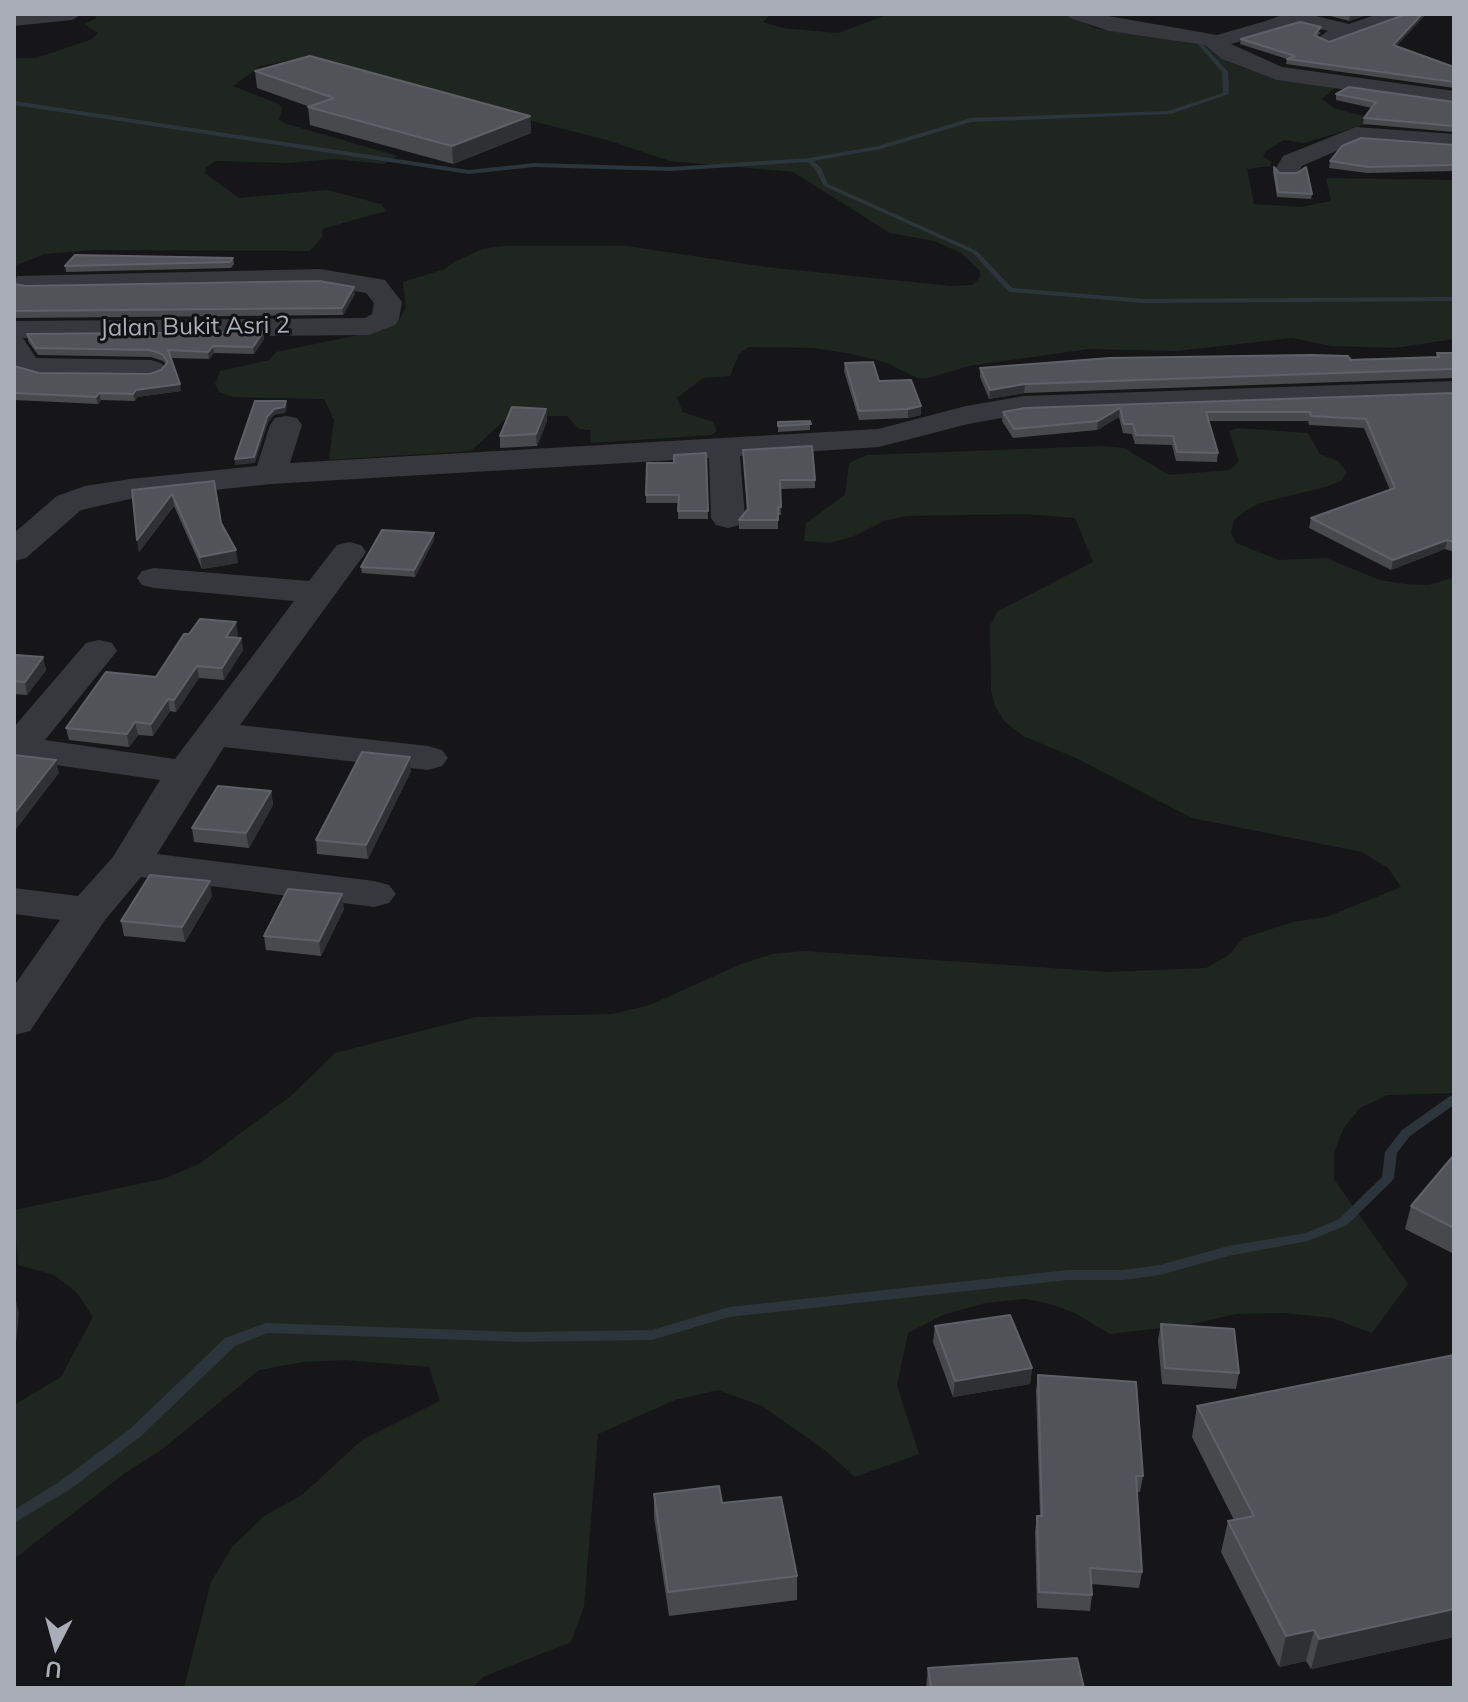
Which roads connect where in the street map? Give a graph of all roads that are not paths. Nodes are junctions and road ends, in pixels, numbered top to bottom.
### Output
1 (72, 14) edge
2 (1077, 14) edge
3 (1397, 14) edge
4 (14, 20) edge
5 (1352, 31) junction
6 (1209, 39) junction
7 (1313, 43) edge
8 (1428, 95) junction
9 (1454, 98) edge
10 (1356, 134) junction
11 (1454, 141) edge
12 (1287, 170) edge
13 (27, 282) edge
14 (114, 282) junction
15 (82, 329) junction
16 (14, 330) edge
17 (14, 345) edge
18 (151, 369) dead end
19 (1454, 390) edge
20 (286, 425) dead end
21 (724, 447) junction
22 (271, 474) junction
23 (728, 518) dead end
24 (14, 551) edge
25 (349, 552) dead end
26 (154, 578) dead end
27 (319, 593) junction
28 (99, 651) dead end
29 (213, 734) junction
30 (16, 747) edge
31 (428, 758) dead end
32 (185, 772) junction
33 (130, 863) junction
34 (374, 894) dead end
35 (14, 901) edge
36 (89, 911) junction
37 (14, 1020) edge

1 - 4 street
2 - 6 street
3 - 5 street
5 - 6 street
5 - 7 street
6 - 8 street
8 - 9 street
8 - 10 street
10 - 11 street
10 - 12 street
13 - 14 street
14 - 15 street
14 - 15 street, Jalan Bukit Asri 2
15 - 16 street, Jalan Bukit Asri 2
17 - 18 street
19 - 21 street
20 - 22 street
21 - 22 street
21 - 23 street
22 - 24 street
25 - 27 street
26 - 27 street
27 - 29 street
28 - 30 street
29 - 31 street
29 - 32 street
30 - 32 street
32 - 33 street
33 - 34 street
33 - 36 street
35 - 36 street
36 - 37 street

